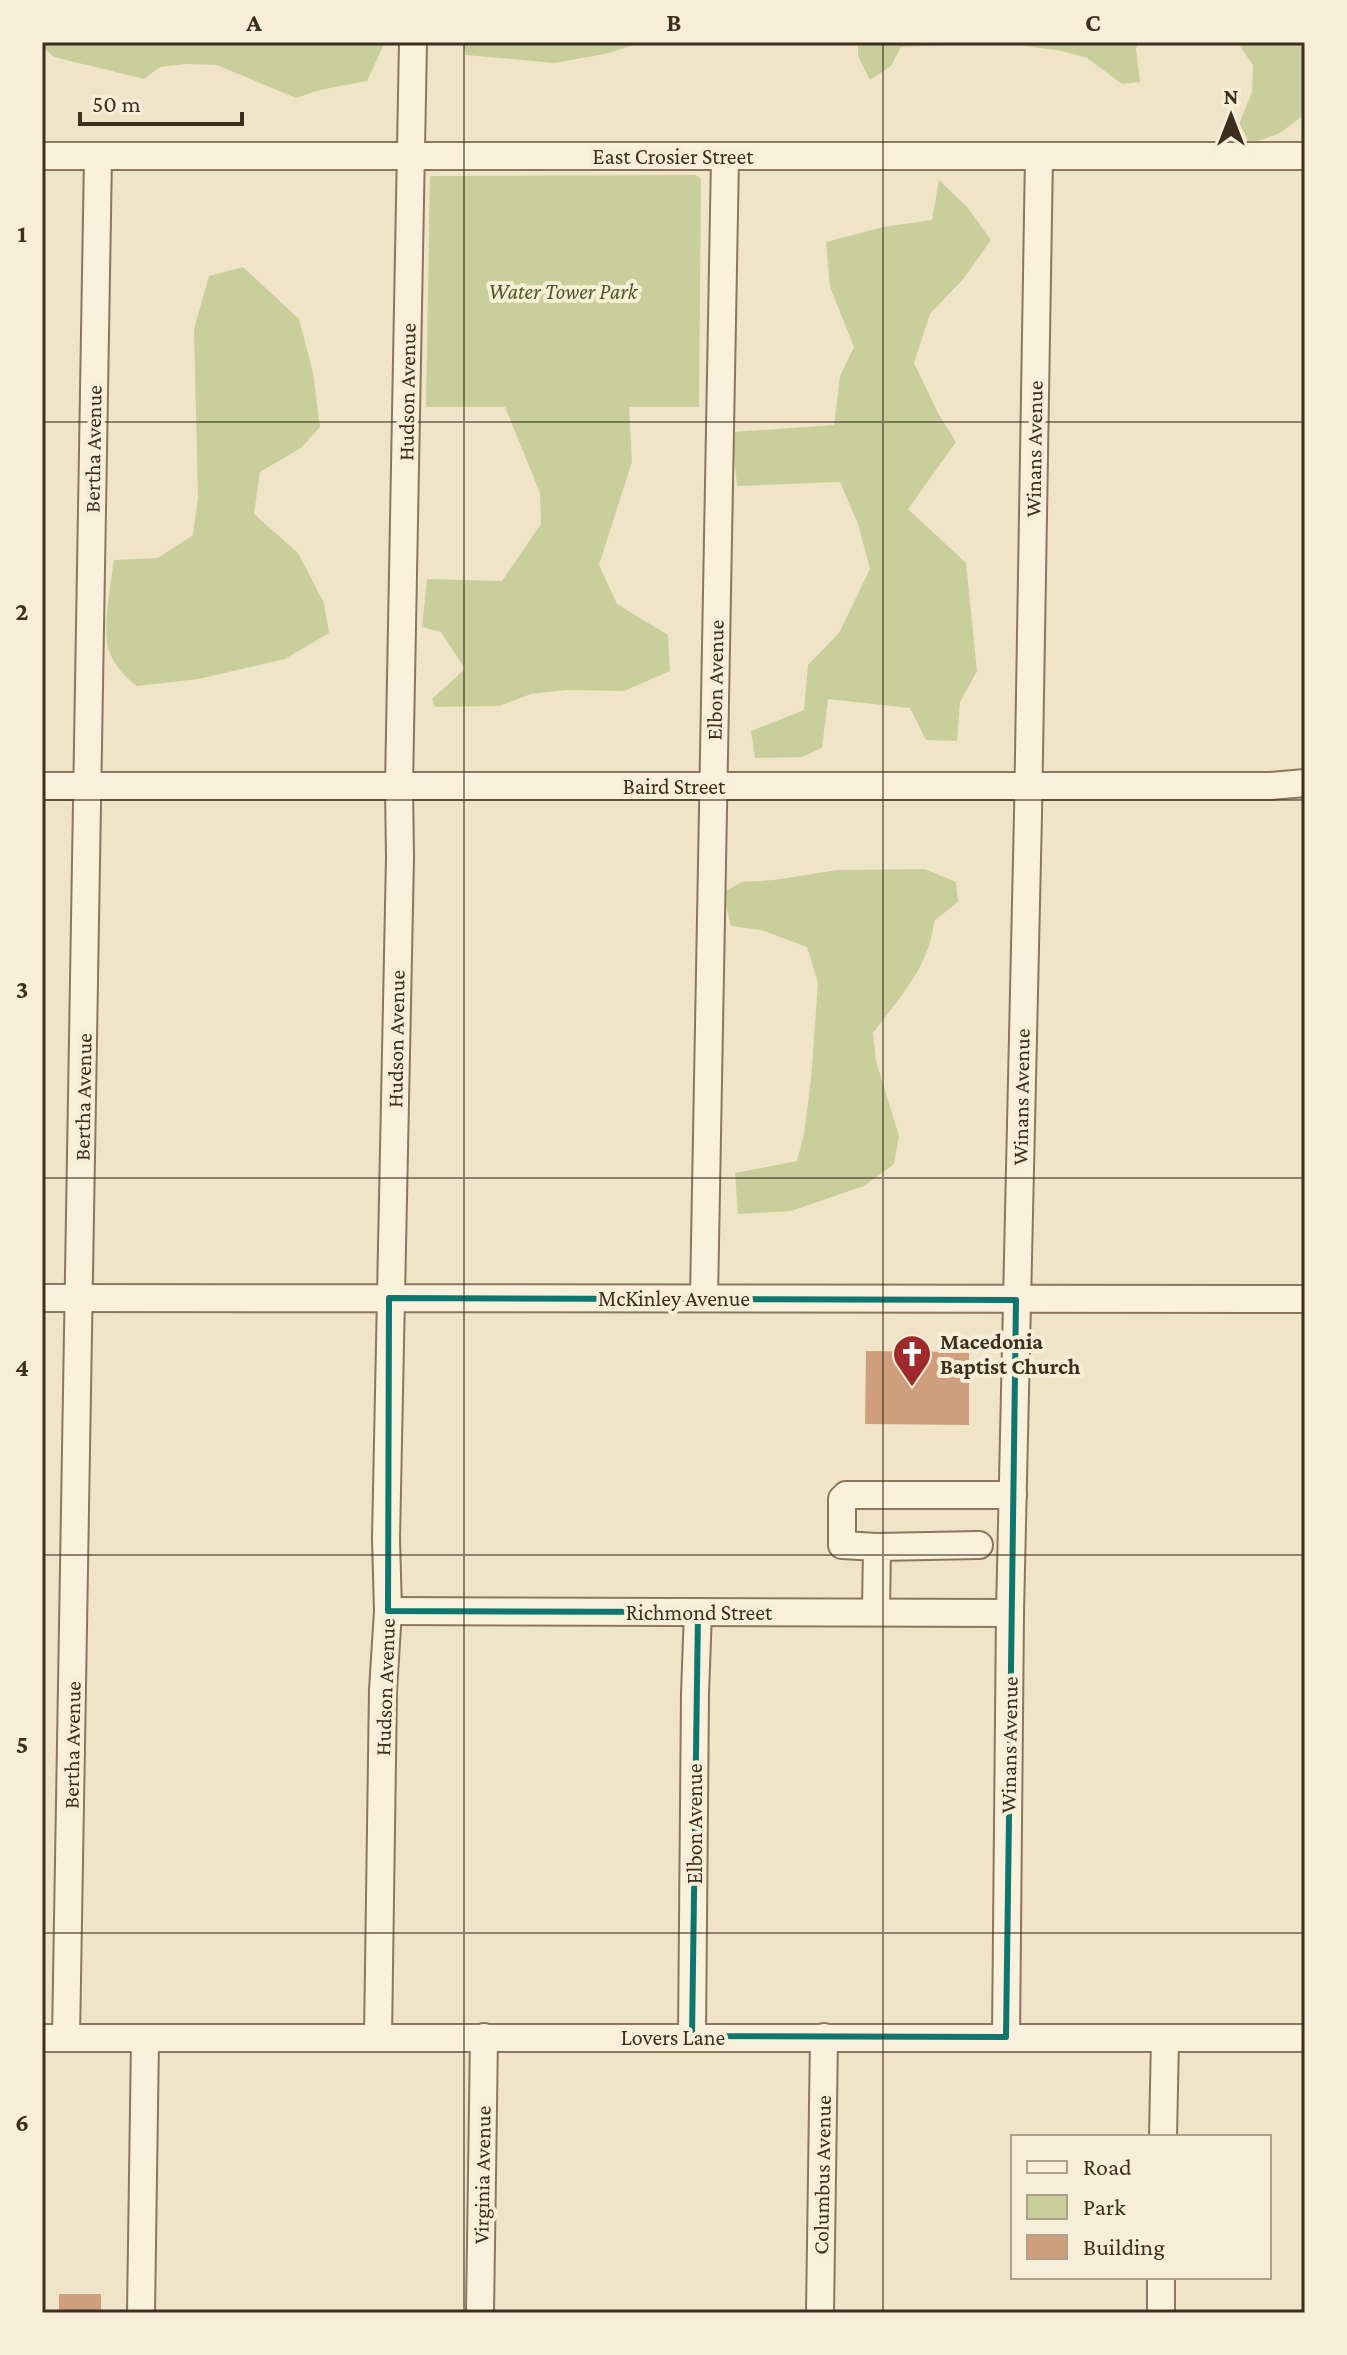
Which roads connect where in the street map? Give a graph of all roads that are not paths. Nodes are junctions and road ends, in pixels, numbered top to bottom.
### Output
1 (413, 42) edge
2 (42, 156) edge
3 (411, 156) junction
4 (1039, 156) junction
5 (1305, 156) edge
6 (98, 157) junction
7 (725, 158) junction
8 (1305, 783) edge
9 (42, 786) edge
10 (399, 786) junction
11 (1028, 786) junction
12 (88, 787) junction
13 (712, 787) junction
14 (42, 1298) edge
15 (80, 1298) junction
16 (389, 1298) junction
17 (704, 1298) junction
18 (1305, 1299) edge
19 (1016, 1300) junction
20 (1013, 1495) junction
21 (979, 1545) dead end
22 (877, 1547) junction
23 (388, 1611) junction
24 (698, 1612) junction
25 (876, 1612) junction
26 (1010, 1613) junction
27 (692, 2036) junction
28 (378, 2037) junction
29 (484, 2037) junction
30 (824, 2037) junction
31 (1006, 2037) junction
32 (54, 2038) edge
33 (1165, 2038) junction
34 (1305, 2038) edge
35 (145, 2039) junction
36 (1163, 2135) edge
37 (1161, 2279) edge
38 (141, 2313) edge
39 (480, 2313) edge
40 (820, 2313) edge
41 (1161, 2313) edge

1 - 3 street, Hudson Avenue
2 - 6 street, East Crosier Street
3 - 6 street, East Crosier Street
3 - 7 street, East Crosier Street
3 - 10 street, Hudson Avenue
4 - 5 street, East Crosier Street
4 - 7 street, East Crosier Street
4 - 11 street, Winans Avenue
6 - 12 street, Bertha Avenue
7 - 13 street, Elbon Avenue
8 - 11 street, Baird Street
9 - 12 street, Baird Street
10 - 12 street, Baird Street
10 - 13 street, Baird Street
10 - 16 street, Hudson Avenue
11 - 13 street, Baird Street
11 - 19 street, Winans Avenue
12 - 15 street, Bertha Avenue
13 - 17 street, Elbon Avenue
14 - 15 street, McKinley Avenue
15 - 16 street, McKinley Avenue
15 - 32 street, Bertha Avenue
16 - 17 street, McKinley Avenue
16 - 23 street, Hudson Avenue
17 - 19 street, McKinley Avenue
18 - 19 street, McKinley Avenue
19 - 20 street, Winans Avenue
20 - 22 street
20 - 26 street, Winans Avenue
21 - 22 street
22 - 25 street
23 - 24 street, Richmond Street
23 - 28 street, Hudson Avenue
24 - 25 street, Richmond Street
24 - 27 street, Elbon Avenue
25 - 26 street, Richmond Street
26 - 31 street, Winans Avenue
27 - 29 street, Lovers Lane
27 - 30 street, Lovers Lane
28 - 29 street, Lovers Lane
28 - 35 street, Lovers Lane
29 - 39 street, Virginia Avenue
30 - 31 street, Lovers Lane
30 - 40 street, Columbus Avenue
31 - 33 street, Lovers Lane
32 - 35 street, Lovers Lane
33 - 34 street, Lovers Lane
33 - 36 street
35 - 38 street
37 - 41 street

